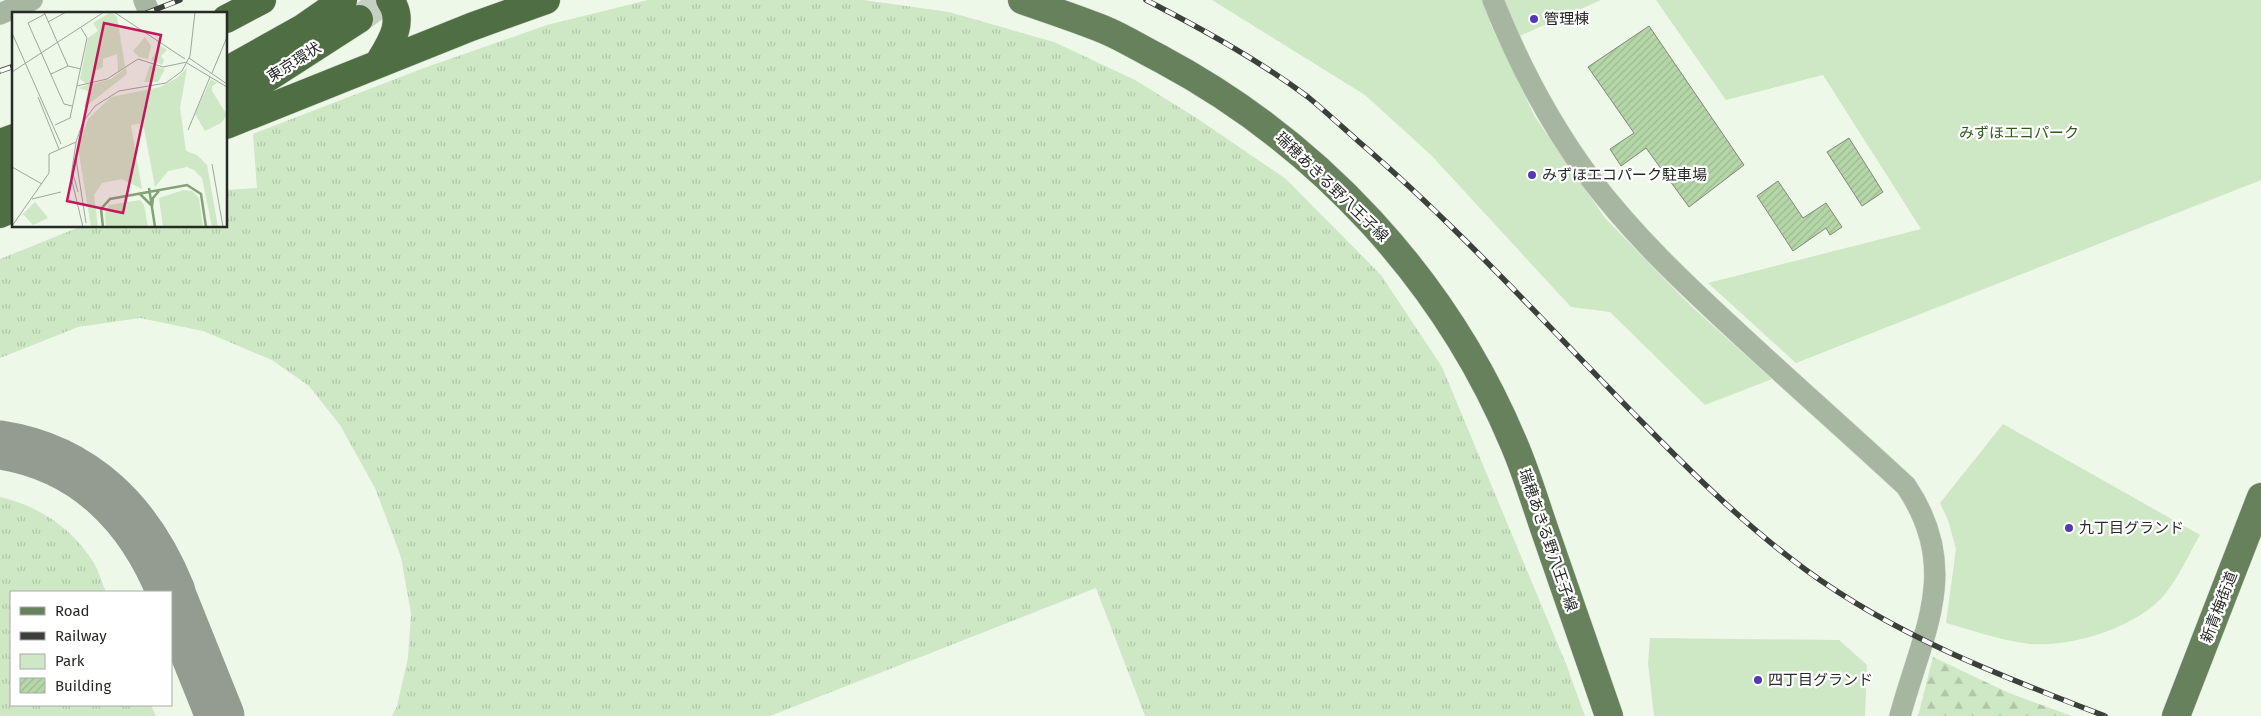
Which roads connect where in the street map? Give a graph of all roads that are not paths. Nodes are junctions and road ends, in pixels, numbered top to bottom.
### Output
1 (32, 0) edge
2 (144, 0) edge
3 (262, 0) edge
4 (390, 0) edge
5 (546, 0) edge
6 (1022, 0) edge
7 (1493, 0) edge
8 (351, 10) edge
9 (149, 12) edge
10 (0, 14) edge
11 (228, 18) edge
12 (378, 64) junction
13 (228, 70) edge
14 (228, 99) edge
15 (228, 124) edge
16 (12, 139) edge
17 (0, 143) edge
18 (12, 161) edge
19 (0, 166) edge
20 (12, 187) edge
21 (0, 192) edge
22 (12, 209) edge
23 (0, 214) edge
24 (2261, 497) edge
25 (2261, 544) edge
26 (1609, 716) edge
27 (1900, 716) edge
28 (2176, 716) edge
29 (2193, 716) edge

1 - 10 street
2 - 9 street
3 - 11 highway
4 - 12 highway
5 - 12 highway
6 - 26 main road, 瑞穂あきる野八王子線
7 - 27 street
8 - 13 highway, 東京環状
8 - 14 highway, 東京環状
12 - 15 highway
16 - 17 highway
18 - 19 highway
20 - 21 highway
22 - 23 highway
24 - 28 main road, 新青梅街道
25 - 29 main road, 新青梅街道

